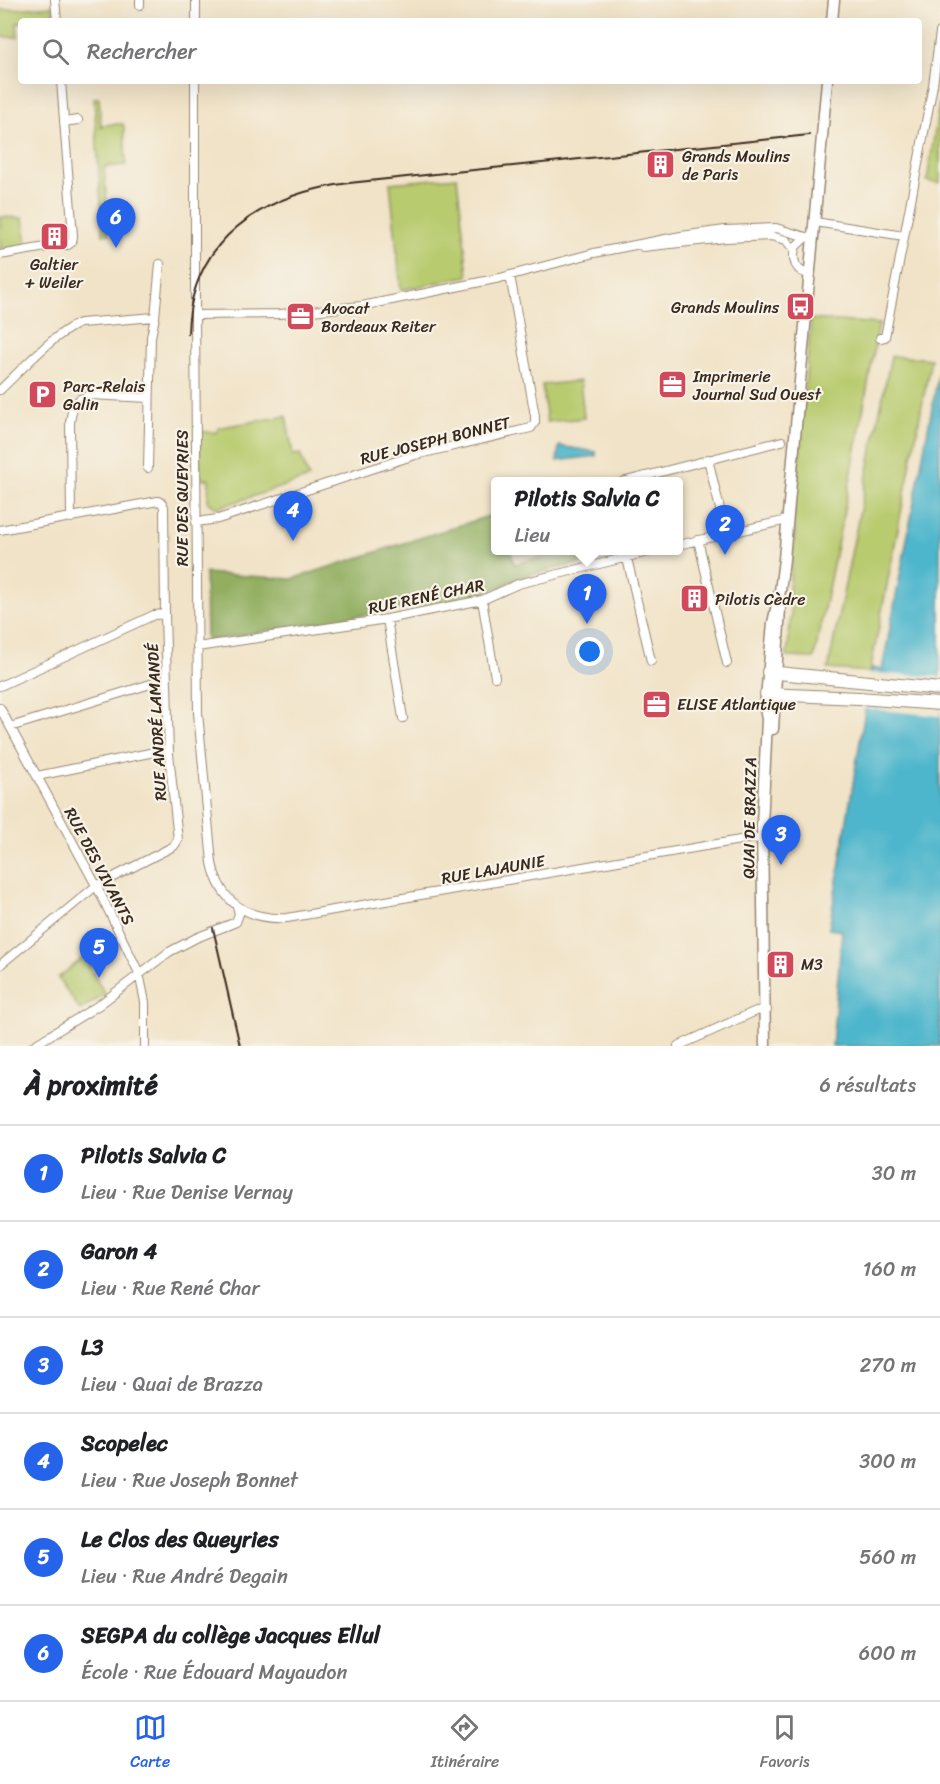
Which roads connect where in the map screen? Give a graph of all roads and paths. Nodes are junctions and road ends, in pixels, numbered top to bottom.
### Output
1 (56, 0) edge
2 (196, 0) edge
3 (834, 0) edge
4 (57, 18) edge
5 (196, 18) edge
6 (832, 18) edge
7 (940, 32) edge
8 (61, 84) edge
9 (195, 84) edge
10 (827, 84) edge
11 (78, 120) dead end
12 (64, 122) junction
13 (815, 222) junction
14 (904, 236) junction
15 (810, 237) junction
16 (794, 250) junction
17 (594, 253) junction
18 (0, 255) edge
19 (160, 264) dead end
20 (811, 274) junction
21 (510, 275) junction
22 (195, 315) junction
23 (155, 317) junction
24 (880, 338) dead end
25 (0, 390) edge
26 (149, 398) junction
27 (782, 441) dead end
28 (708, 459) junction
29 (148, 468) dead end
30 (647, 477) edge
31 (71, 518) junction
32 (787, 520) junction
33 (196, 522) junction
34 (0, 530) edge
35 (726, 534) junction
36 (698, 540) junction
37 (683, 544) edge
38 (638, 555) edge
39 (627, 558) junction
40 (482, 600) junction
41 (165, 614) junction
42 (387, 619) junction
43 (197, 647) junction
44 (651, 661) dead end
45 (727, 663) dead end
46 (773, 673) junction
47 (495, 677) dead end
48 (167, 679) junction
49 (0, 686) edge
50 (940, 689) edge
51 (771, 694) junction
52 (940, 704) edge
53 (0, 708) edge
54 (403, 718) dead end
55 (10, 727) junction
56 (169, 749) junction
57 (37, 776) junction
58 (762, 838) junction
59 (96, 886) junction
60 (237, 906) junction
61 (0, 965) edge
62 (140, 976) junction
63 (764, 1011) junction
64 (33, 1046) edge
65 (145, 1046) edge
66 (678, 1046) edge
67 (768, 1046) edge

1 - 4 street
2 - 5 street
3 - 6 main road
7 - 14 street
8 - 12 street
9 - 22 street, RUE DES QUEYRIES
10 - 13 main road, QUAI DE BRAZZA
11 - 12 street
12 - 18 street
13 - 14 street
13 - 15 main road, QUAI DE BRAZZA
14 - 24 street
15 - 16 street
15 - 17 street
15 - 20 main road, QUAI DE BRAZZA
16 - 17 street
16 - 20 street
17 - 21 street
19 - 23 street
20 - 32 main road, QUAI DE BRAZZA
21 - 22 street
21 - 33 street, RUE JOSEPH BONNET
22 - 33 street, RUE DES QUEYRIES
23 - 25 street
23 - 26 street
26 - 29 street
26 - 31 street
27 - 28 street
28 - 30 street
28 - 35 street
31 - 34 street
31 - 41 street, RUE ANDRÉ LAMANDÉ
32 - 35 street
32 - 46 main road, QUAI DE BRAZZA
33 - 43 street, RUE DES QUEYRIES
35 - 36 street
36 - 37 street
36 - 45 street
38 - 39 street, RUE RENÉ CHAR
39 - 40 street, RUE RENÉ CHAR
39 - 44 street
40 - 42 street, RUE RENÉ CHAR
40 - 47 street
41 - 48 street, RUE ANDRÉ LAMANDÉ
41 - 49 street
42 - 43 street, RUE RENÉ CHAR
42 - 54 street
43 - 60 street, RUE DES QUEYRIES
46 - 50 main road
46 - 51 main road, QUAI DE BRAZZA
48 - 55 street
48 - 56 street, RUE ANDRÉ LAMANDÉ
51 - 52 main road
51 - 58 main road, QUAI DE BRAZZA
53 - 55 street, RUE DES VIVANTS
55 - 57 street, RUE DES VIVANTS
56 - 57 street
56 - 59 street, RUE ANDRÉ LAMANDÉ
57 - 59 street, RUE DES VIVANTS
58 - 60 street, RUE LAJAUNIE
58 - 63 main road, QUAI DE BRAZZA
59 - 61 street
59 - 62 street, RUE DES VIVANTS
60 - 62 street
62 - 64 street
62 - 65 street, RUE DES VIVANTS
63 - 66 street
63 - 67 main road, QUAI DE BRAZZA

